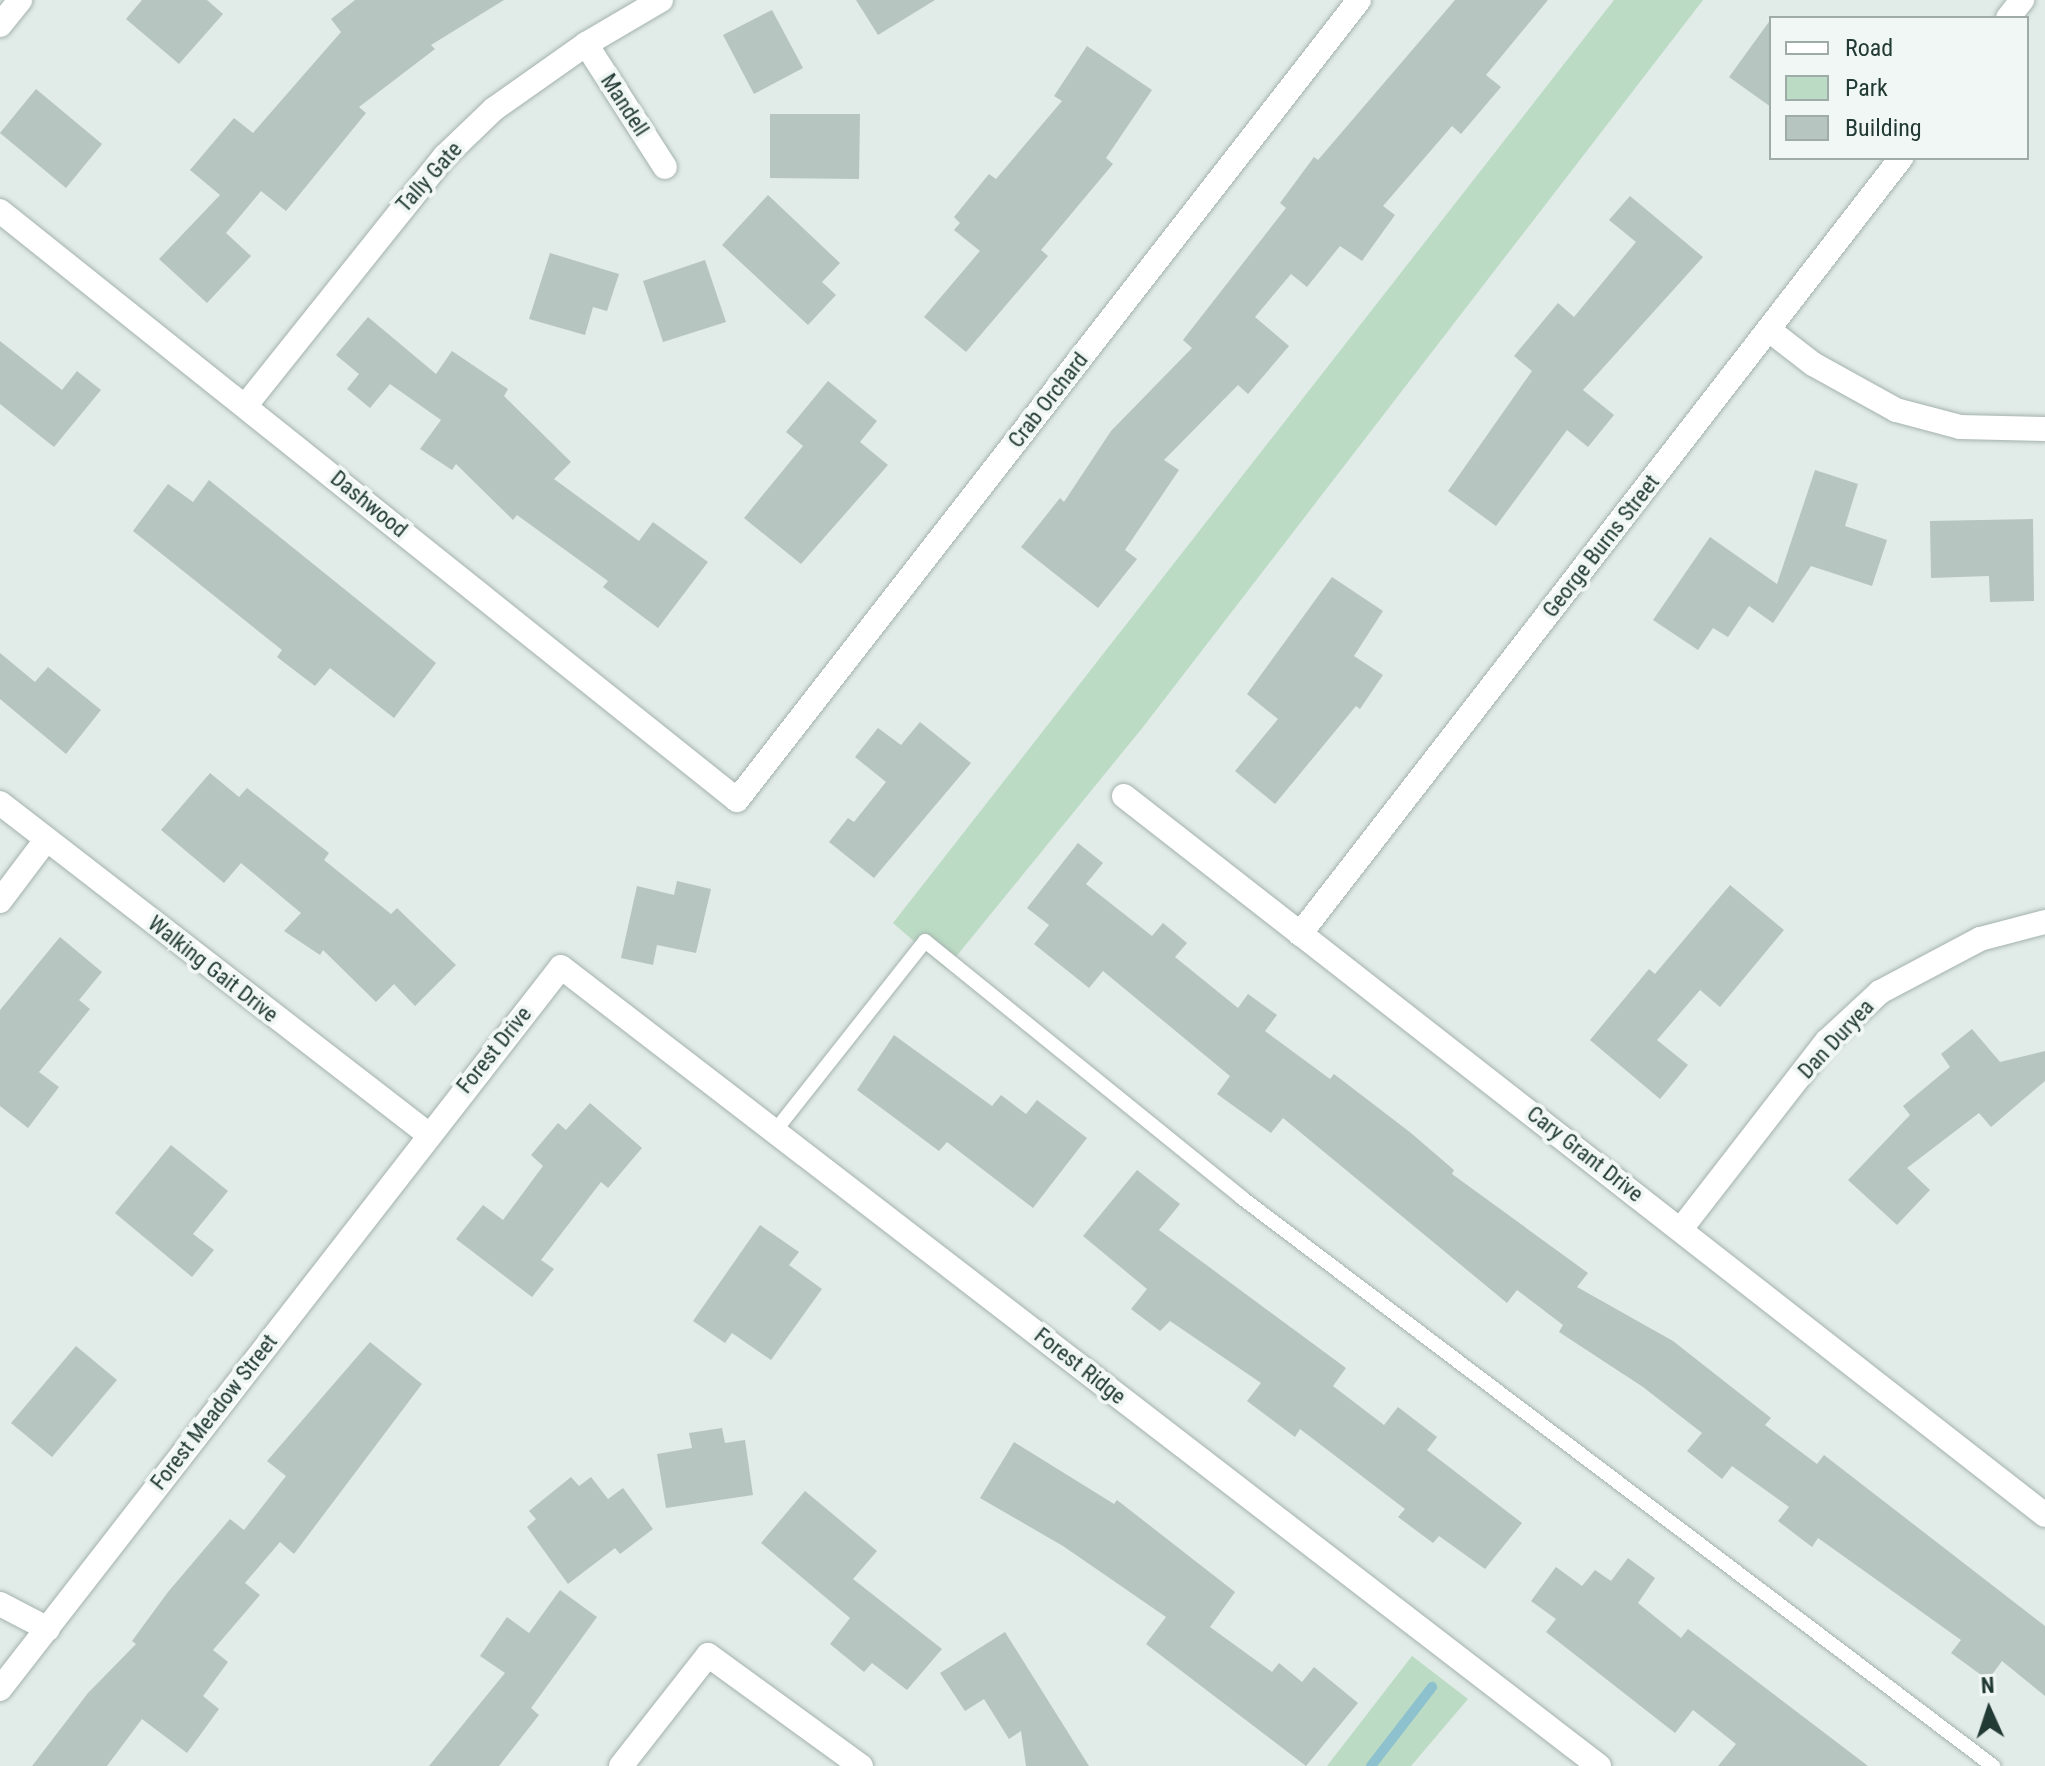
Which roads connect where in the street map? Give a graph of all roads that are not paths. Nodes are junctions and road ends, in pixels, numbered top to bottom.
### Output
1 (20, 0) edge
2 (661, 0) edge
3 (1359, 0) edge
4 (2022, 0) edge
5 (2010, 16) edge
6 (0, 25) edge
7 (586, 44) junction
8 (1899, 160) edge
9 (665, 167) dead end
10 (0, 211) edge
11 (1769, 330) junction
12 (246, 405) junction
13 (2045, 429) edge
14 (1124, 796) dead end
15 (737, 800) joint
16 (0, 803) edge
17 (46, 840) junction
18 (0, 901) edge
19 (2045, 922) edge
20 (1300, 934) junction
21 (561, 967) joint
22 (775, 1131) junction
23 (428, 1134) junction
24 (1681, 1229) junction
25 (2045, 1515) edge
26 (0, 1604) edge
27 (48, 1629) junction
28 (0, 1689) edge
29 (621, 1766) edge
30 (861, 1766) edge
31 (1599, 1766) edge
32 (1993, 1766) edge

1 - 6 street
2 - 7 street, Tally Gate
3 - 15 street, Crab Orchard
4 - 5 street
7 - 9 street, Mandell
7 - 12 street, Tally Gate
8 - 11 street, George Burns Street
10 - 12 street, Dashwood
11 - 13 street
11 - 20 street, George Burns Street
12 - 15 street, Dashwood
14 - 20 street, Cary Grant Drive
16 - 17 street, Walking Gait Drive
17 - 18 street
17 - 23 street, Walking Gait Drive
19 - 24 street, Dan Duryea
20 - 24 street, Cary Grant Drive
21 - 22 street, Forest Ridge
21 - 23 street, Forest Drive
22 - 31 street, Forest Ridge
22 - 32 lane
23 - 27 street, Forest Meadow Street
24 - 25 street, Cary Grant Drive
26 - 27 street
27 - 28 street, Forest Meadow Street
29 - 30 street

